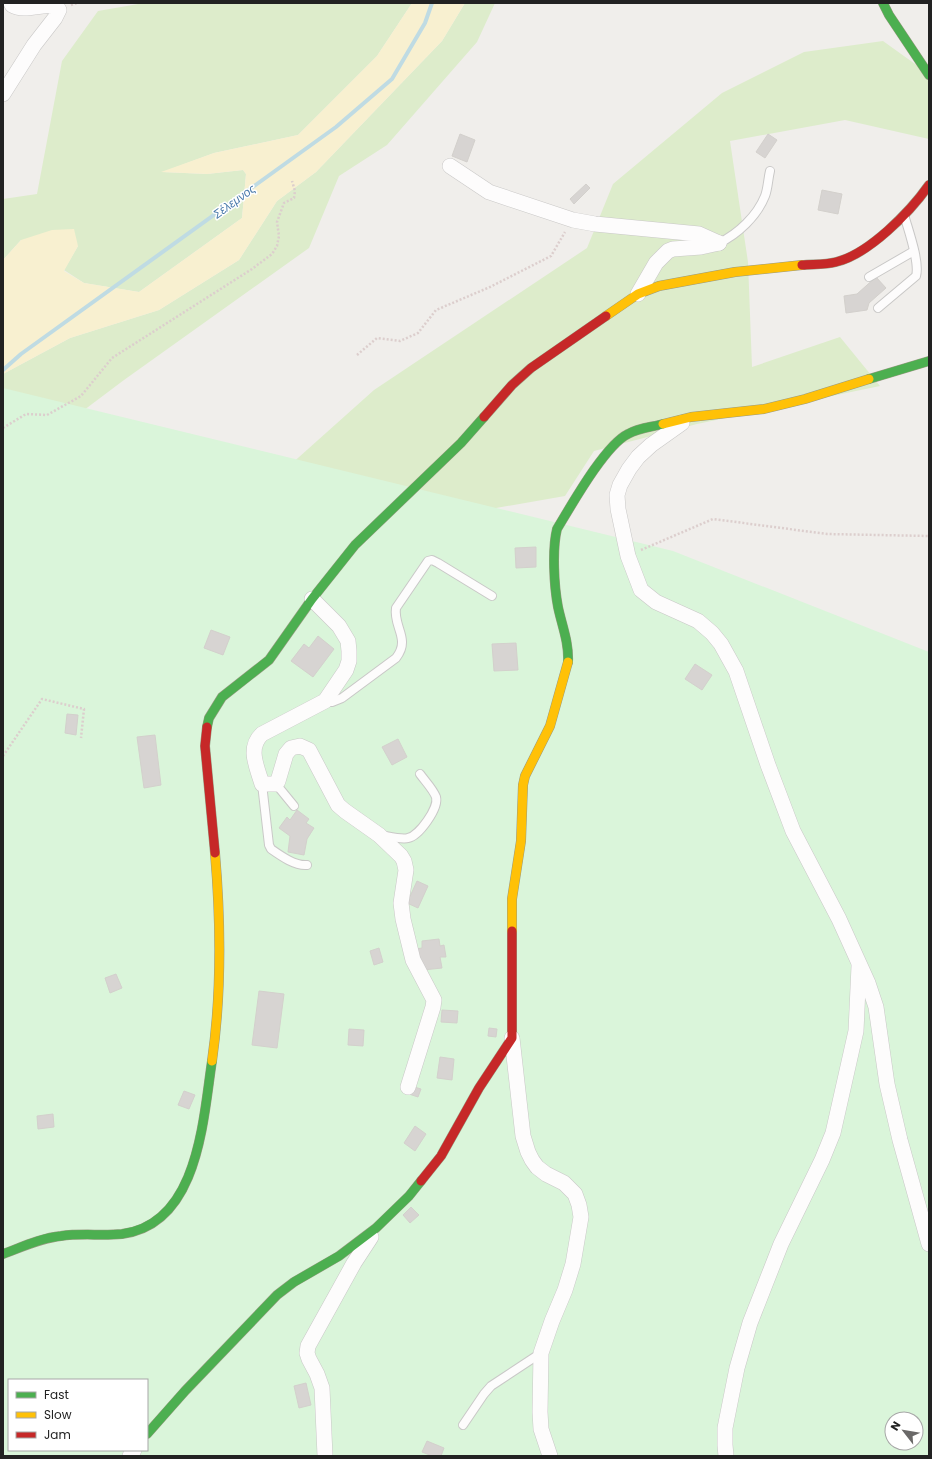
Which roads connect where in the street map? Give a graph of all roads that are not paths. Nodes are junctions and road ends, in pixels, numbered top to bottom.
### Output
1 (11, 3) edge
2 (883, 3) edge
3 (929, 75) edge
4 (3, 94) edge
5 (450, 166) dead end
6 (770, 171) dead end
7 (929, 185) edge
8 (904, 216) junction
9 (719, 243) junction
10 (914, 251) junction
11 (869, 277) dead end
12 (638, 294) junction
13 (878, 308) dead end
14 (929, 361) edge
15 (691, 417) junction
16 (492, 596) dead end
17 (312, 599) junction
18 (325, 701) junction
19 (420, 774) dead end
20 (269, 784) junction
21 (294, 806) dead end
22 (379, 835) junction
23 (307, 865) dead end
24 (859, 963) junction
25 (512, 1038) junction
26 (408, 1087) dead end
27 (376, 1228) junction
28 (929, 1244) edge
29 (3, 1254) edge
30 (541, 1353) junction
31 (463, 1425) dead end
32 (148, 1433) edge
33 (325, 1456) edge
34 (550, 1456) edge
35 (726, 1456) edge

1 - 4 street
2 - 3 main road
5 - 9 street
6 - 9 lane
7 - 8 main road
8 - 10 lane
8 - 12 main road
9 - 12 street
10 - 11 lane
10 - 13 lane
12 - 17 main road
14 - 15 main road
15 - 24 street
15 - 25 main road
16 - 18 lane
17 - 18 street
17 - 29 main road
18 - 20 street
19 - 22 lane
20 - 21 lane
20 - 22 street
20 - 23 lane
22 - 26 street
24 - 28 street
24 - 35 street
25 - 27 main road
25 - 30 street
27 - 32 main road
27 - 33 street
30 - 31 lane
30 - 34 street

